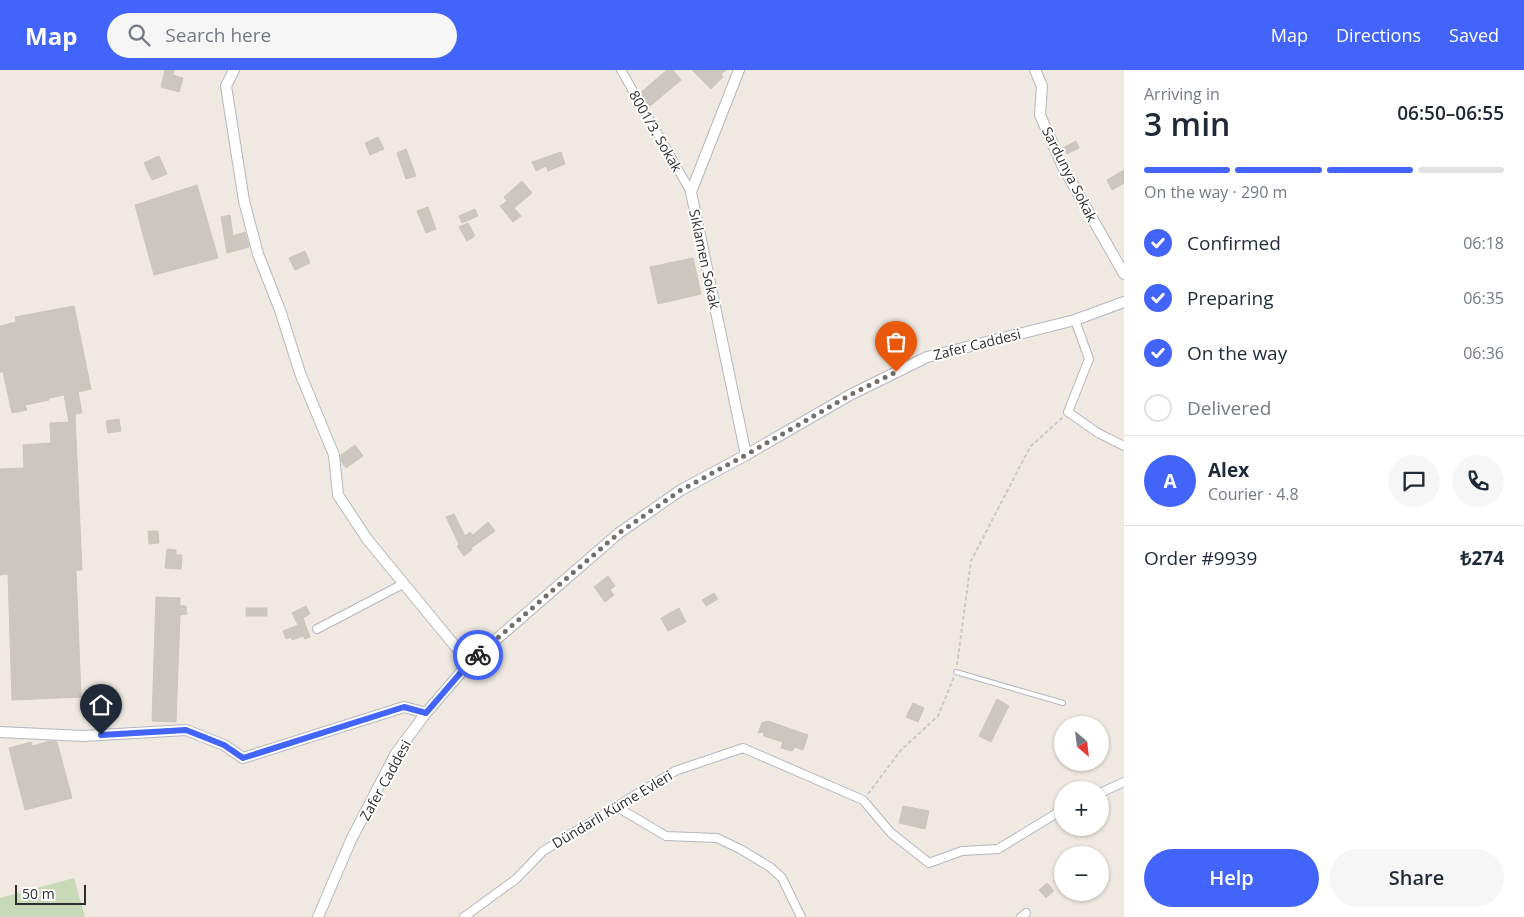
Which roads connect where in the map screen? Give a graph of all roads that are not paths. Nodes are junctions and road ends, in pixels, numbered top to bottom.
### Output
1 (234, 70) edge
2 (621, 70) edge
3 (739, 70) edge
4 (1035, 70) edge
5 (691, 192) junction
6 (1124, 274) edge
7 (1124, 302) edge
8 (1075, 320) junction
9 (1124, 446) edge
10 (746, 455) junction
11 (403, 584) junction
12 (317, 629) dead end
13 (469, 663) junction
14 (956, 672) road end
15 (1062, 704) dead end
16 (426, 713) junction
17 (0, 732) edge
18 (1124, 782) edge
19 (1109, 789) edge
20 (617, 807) junction
21 (1054, 815) edge
22 (318, 917) edge
23 (464, 917) edge
24 (801, 917) edge

1 - 11 street
2 - 5 street, 8001/3. Sokak
3 - 5 street, Sıklamen Sokak
4 - 6 street, Sardunya Sokak
5 - 10 street, Sıklamen Sokak
7 - 8 street, Zafer Caddesi
8 - 9 street
8 - 10 street, Zafer Caddesi
10 - 13 street, Zafer Caddesi
11 - 12 street
11 - 13 street
13 - 16 street, Zafer Caddesi
14 - 15 lane
16 - 17 street
16 - 22 street, Zafer Caddesi
18 - 19 street
20 - 21 street, Dündarli Küme Evleri
20 - 23 street, Dündarli Küme Evleri
20 - 24 street

